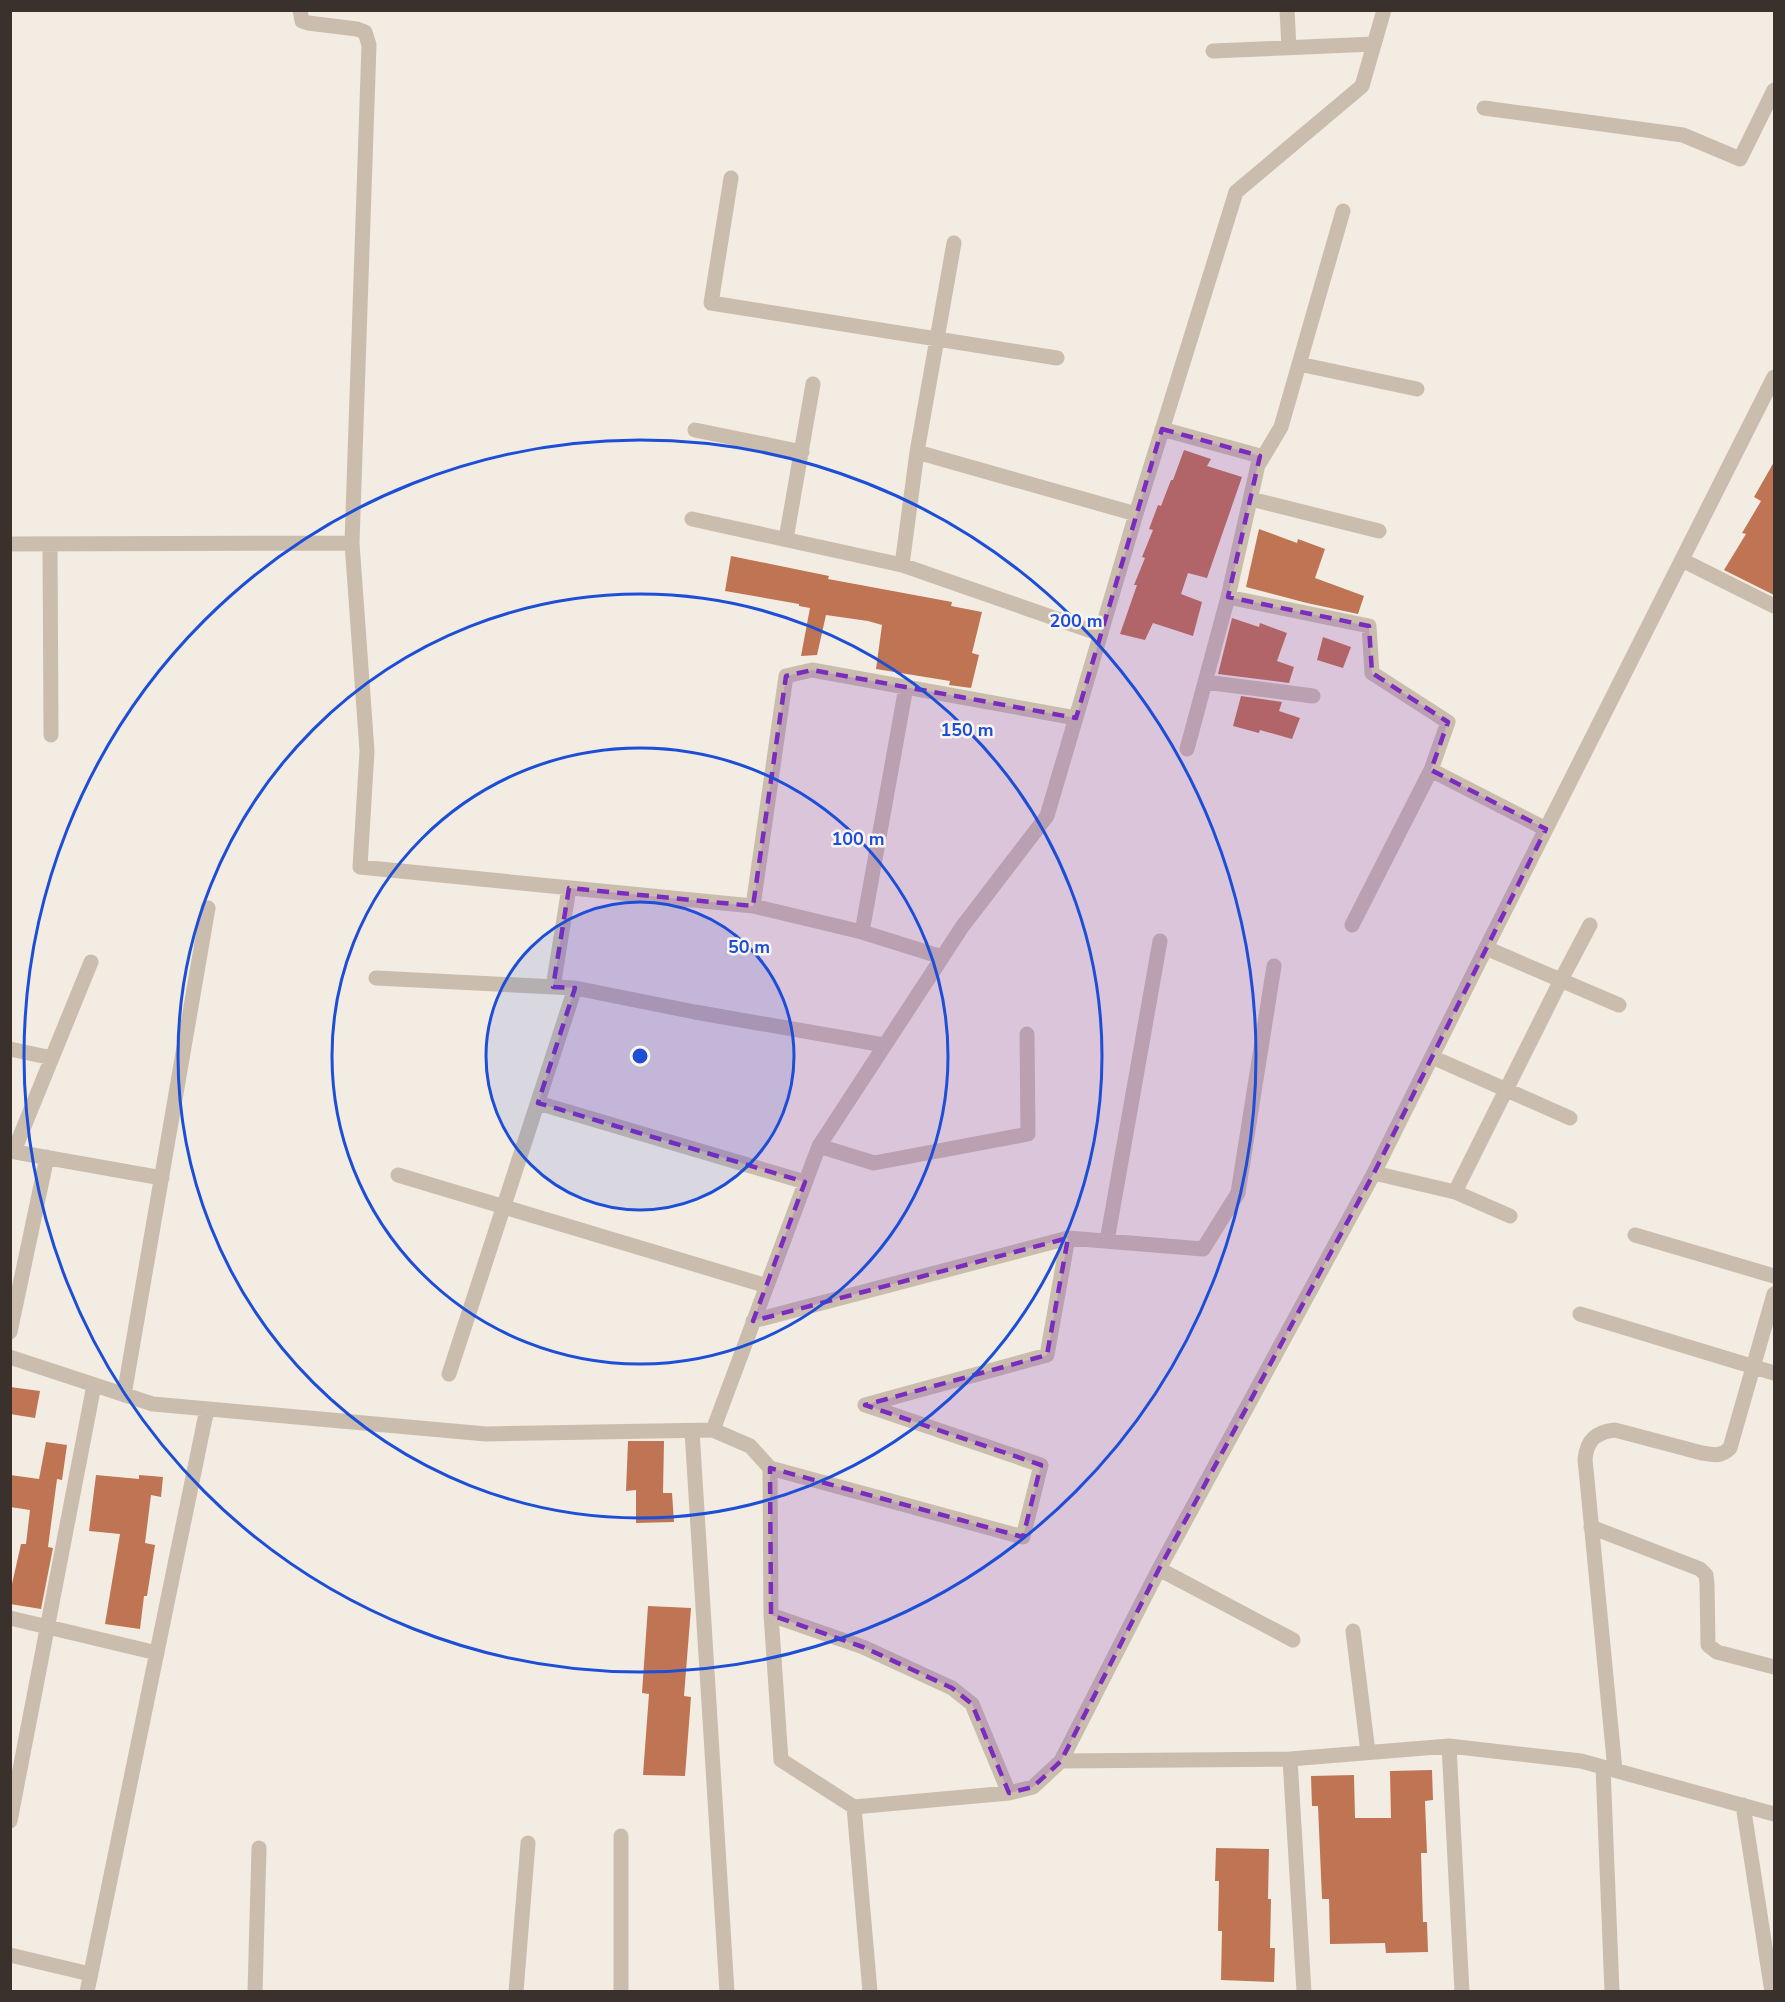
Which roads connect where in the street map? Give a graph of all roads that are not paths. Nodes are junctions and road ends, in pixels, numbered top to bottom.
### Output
1 (300, 10) edge
2 (1287, 10) edge
3 (1384, 10) edge
4 (1374, 44) junction
5 (1289, 48) junction
6 (1213, 51) dead end
7 (1774, 90) edge
8 (1484, 108) dead end
9 (731, 177) dead end
10 (1343, 211) dead end
11 (954, 243) dead end
12 (937, 339) junction
13 (1057, 358) dead end
14 (1299, 364) junction
15 (1774, 377) edge
16 (813, 384) dead end
17 (1417, 389) dead end
18 (1162, 429) junction
19 (695, 430) dead end
20 (802, 452) junction
21 (917, 452) junction
22 (1258, 464) junction
23 (1251, 499) junction
24 (1136, 514) junction
25 (692, 519) dead end
26 (1379, 531) dead end
27 (786, 539) junction
28 (352, 543) junction
29 (10, 544) edge
30 (50, 544) junction
31 (1682, 560) junction
32 (902, 565) junction
33 (1228, 597) junction
34 (1774, 606) edge
35 (1101, 634) junction
36 (1205, 682) junction
37 (906, 687) junction
38 (1313, 696) dead end
39 (1076, 718) junction
40 (51, 735) dead end
41 (1187, 749) dead end
42 (1431, 770) junction
43 (1546, 829) junction
44 (569, 888) junction
45 (753, 906) junction
46 (208, 908) dead end
47 (1352, 925) dead end
48 (1590, 925) dead end
49 (862, 932) junction
50 (1160, 941) dead end
51 (1486, 948) junction
52 (942, 957) junction
53 (92, 962) dead end
54 (1274, 966) dead end
55 (376, 978) dead end
56 (1561, 980) junction
57 (553, 987) junction
58 (575, 988) junction
59 (1619, 1005) dead end
60 (1027, 1034) dead end
61 (884, 1045) junction
62 (10, 1049) edge
63 (52, 1058) junction
64 (1432, 1058) junction
65 (1506, 1090) junction
66 (538, 1103) junction
67 (1570, 1118) dead end
68 (819, 1146) junction
69 (12, 1151) edge
70 (47, 1157) junction
71 (1374, 1173) junction
72 (398, 1175) dead end
73 (162, 1178) junction
74 (806, 1182) junction
75 (1455, 1192) junction
76 (504, 1207) junction
77 (1510, 1216) dead end
78 (1635, 1235) dead end
79 (1068, 1238) junction
80 (1107, 1241) junction
81 (1774, 1276) edge
82 (767, 1286) junction
83 (1774, 1294) edge
84 (1580, 1314) dead end
85 (753, 1321) junction
86 (10, 1332) edge
87 (10, 1357) edge
88 (1755, 1367) junction
89 (1774, 1373) edge
90 (449, 1374) dead end
91 (94, 1384) junction
92 (124, 1395) junction
93 (207, 1409) junction
94 (713, 1430) junction
95 (692, 1431) junction
96 (770, 1468) junction
97 (1591, 1527) junction
98 (1160, 1569) junction
99 (771, 1615) junction
100 (10, 1618) edge
101 (48, 1626) junction
102 (1353, 1631) dead end
103 (1293, 1640) dead end
104 (157, 1653) junction
105 (1774, 1667) edge
106 (1449, 1746) junction
107 (1368, 1752) junction
108 (1290, 1759) junction
109 (1061, 1761) junction
110 (1609, 1769) junction
111 (1009, 1793) junction
112 (1743, 1805) junction
113 (855, 1807) junction
114 (1774, 1814) edge
115 (10, 1821) edge
116 (621, 1836) dead end
117 (528, 1843) dead end
118 (259, 1848) dead end
119 (10, 1955) edge
120 (90, 1974) junction
121 (87, 1992) edge
122 (255, 1992) edge
123 (516, 1992) edge
124 (621, 1992) edge
125 (727, 1992) edge
126 (870, 1992) edge
127 (1304, 1992) edge
128 (1462, 1992) edge
129 (1612, 1992) edge
130 (1772, 1992) edge

1 - 28 street
2 - 5 street
3 - 4 street
4 - 5 street
4 - 18 street
5 - 6 street
7 - 8 street
9 - 12 street
10 - 14 street
11 - 12 street
12 - 13 street
12 - 21 street
14 - 17 street
14 - 22 street
15 - 31 street
16 - 20 street
18 - 22 street
18 - 24 street
19 - 20 street
20 - 27 street
21 - 24 street
21 - 32 street
22 - 23 street
23 - 26 street
23 - 33 street
24 - 35 street
25 - 27 street
27 - 32 street
28 - 30 street
28 - 44 street
29 - 30 street
30 - 40 street
31 - 34 street
31 - 43 street
32 - 35 street
33 - 36 street
33 - 42 street
35 - 39 street
36 - 38 street
36 - 41 street
37 - 39 street
37 - 45 street
37 - 49 street
39 - 52 street
42 - 43 street
42 - 47 street
43 - 51 street
44 - 45 street
44 - 57 street
45 - 49 street
46 - 73 street
48 - 56 street
49 - 52 street
50 - 80 street
51 - 56 street
51 - 64 street
52 - 61 street
53 - 63 street
54 - 80 street
55 - 57 street
56 - 59 street
56 - 65 street
57 - 58 street
58 - 61 street
58 - 66 street
60 - 68 street
61 - 68 street
62 - 63 street
63 - 69 street
64 - 65 street
64 - 71 street
65 - 67 street
65 - 75 street
66 - 74 street
66 - 76 street
68 - 74 street
69 - 70 street
70 - 73 street
70 - 86 street
71 - 75 street
71 - 98 street
72 - 76 street
73 - 92 street
74 - 82 street
75 - 77 street
76 - 82 street
76 - 90 street
78 - 81 street
79 - 80 street
79 - 85 street
79 - 96 street
82 - 85 street
83 - 88 street
84 - 88 street
85 - 94 street
87 - 91 street
88 - 89 street
88 - 97 street
91 - 92 street
91 - 101 street
92 - 93 street
93 - 95 street
93 - 104 street
94 - 95 street
94 - 96 street
95 - 125 street
96 - 99 street
97 - 105 street
97 - 110 street
98 - 103 street
98 - 109 street
99 - 111 street
99 - 113 street
100 - 101 street
101 - 104 street
101 - 115 street
102 - 107 street
104 - 120 street
106 - 107 street
106 - 110 street
106 - 128 street
107 - 108 street
108 - 109 street
108 - 127 street
109 - 111 street
110 - 112 street
110 - 129 street
111 - 113 street
112 - 114 street
112 - 130 street
113 - 126 street
116 - 124 street
117 - 123 street
118 - 122 street
119 - 120 street
120 - 121 street

